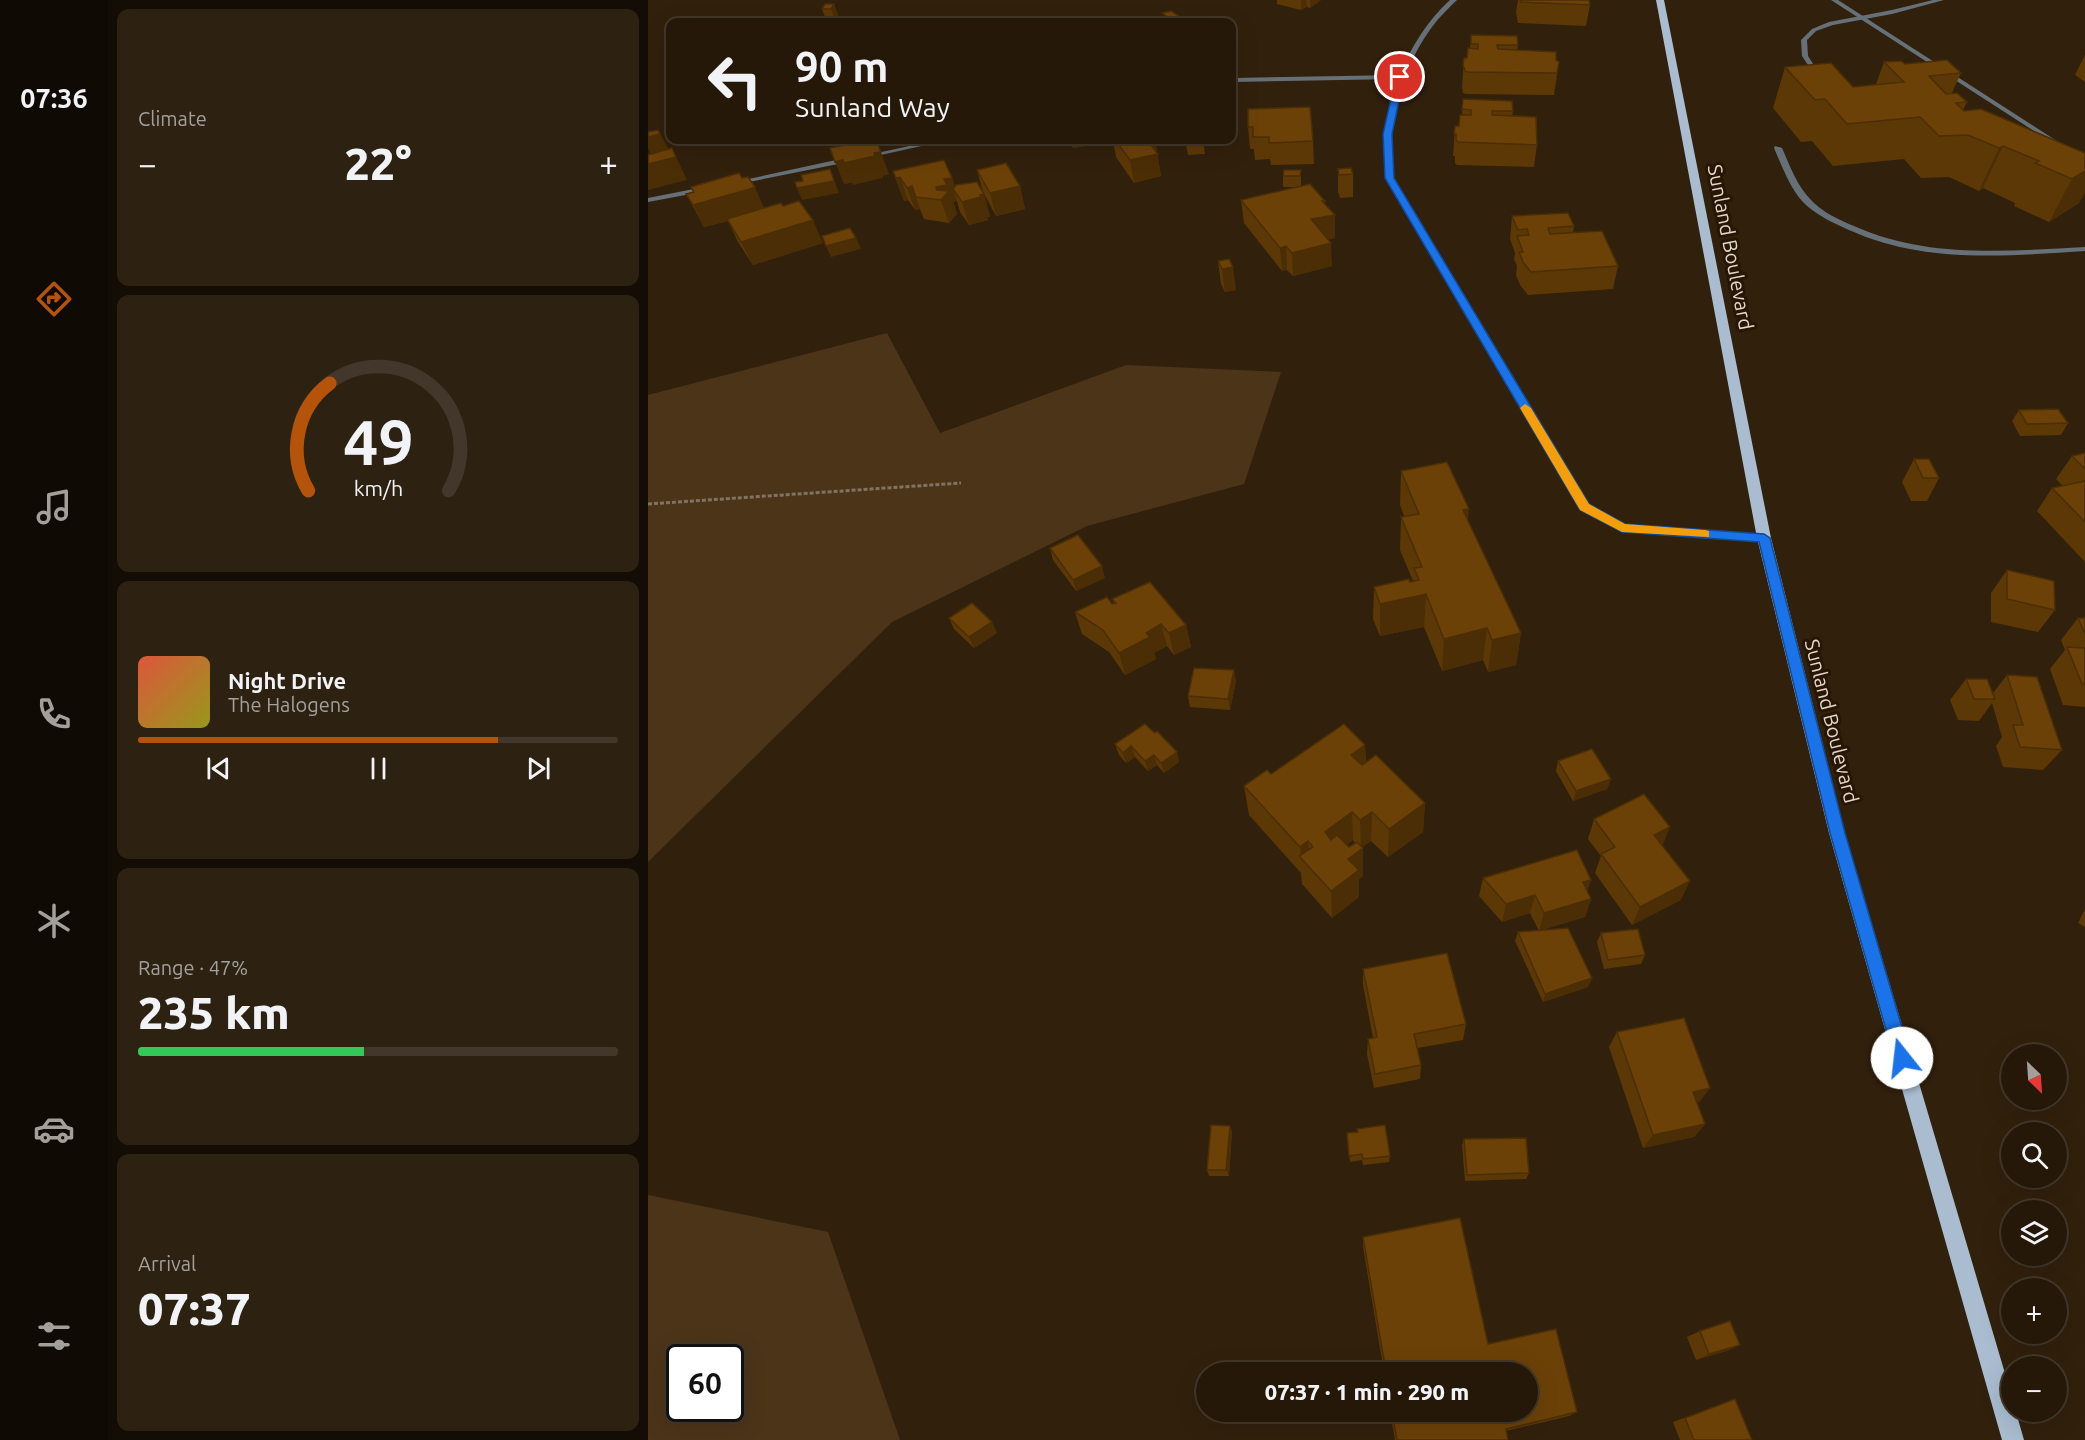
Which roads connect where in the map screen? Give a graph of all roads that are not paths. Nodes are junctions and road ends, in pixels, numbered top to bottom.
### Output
1 (1454, 0) edge
2 (1660, 0) edge
3 (1834, 0) edge
4 (1941, 0) edge
5 (1862, 18) junction
6 (1400, 77) junction
7 (1236, 80) edge
8 (1826, 87) edge
9 (925, 144) edge
10 (1778, 148) dead end
11 (2085, 162) edge
12 (728, 184) edge
13 (717, 186) edge
14 (648, 200) edge
15 (2085, 249) edge
16 (1764, 538) junction
17 (2013, 1440) edge

1 - 6 street
2 - 16 main road, Sunland Boulevard
3 - 5 street
4 - 5 street
5 - 8 street
5 - 11 street
6 - 7 street
6 - 16 street
9 - 12 street
10 - 15 street
13 - 14 street
16 - 17 main road, Sunland Boulevard

